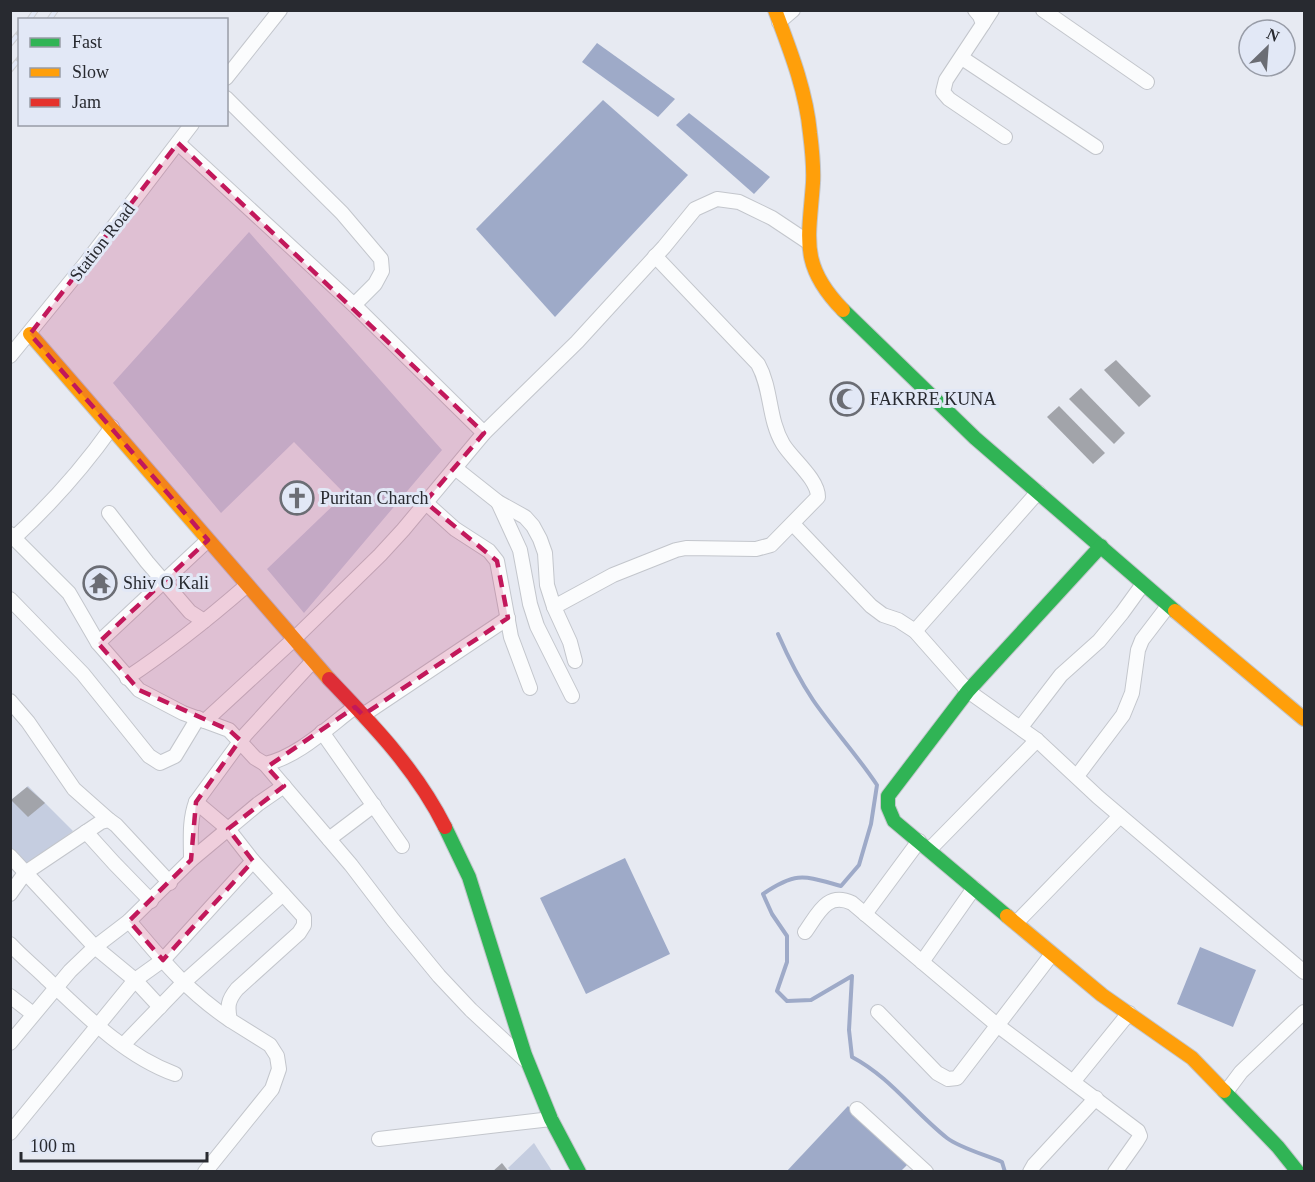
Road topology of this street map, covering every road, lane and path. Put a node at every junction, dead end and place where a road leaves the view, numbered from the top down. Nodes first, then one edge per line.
1 (280, 10) edge
2 (793, 10) edge
3 (975, 10) edge
4 (992, 10) edge
5 (1043, 10) edge
6 (777, 16) edge
7 (983, 24) junction
8 (962, 58) junction
9 (228, 75) edge
10 (1146, 82) dead end
11 (228, 100) edge
12 (191, 126) edge
13 (1005, 137) dead end
14 (178, 143) junction
15 (1096, 147) dead end
16 (808, 243) junction
17 (656, 256) junction
18 (354, 305) junction
19 (30, 334) junction
20 (10, 356) edge
21 (112, 427) junction
22 (484, 433) junction
23 (455, 468) junction
24 (1038, 492) junction
25 (425, 502) junction
26 (498, 502) junction
27 (109, 513) dead end
28 (793, 524) junction
29 (12, 536) edge
30 (208, 540) junction
31 (1101, 546) junction
32 (164, 582) junction
33 (1143, 584) junction
34 (246, 586) junction
35 (10, 599) edge
36 (1168, 606) junction
37 (554, 607) junction
38 (507, 618) junction
39 (204, 621) junction
40 (915, 631) junction
41 (293, 640) junction
42 (98, 643) junction
43 (575, 661) dead end
44 (312, 662) junction
45 (127, 678) junction
46 (530, 688) dead end
47 (968, 691) junction
48 (572, 696) dead end
49 (10, 701) edge
50 (359, 711) junction
51 (202, 719) junction
52 (1305, 719) edge
53 (1021, 727) junction
54 (322, 732) junction
55 (1036, 740) junction
56 (240, 741) junction
57 (265, 764) junction
58 (1077, 776) junction
59 (284, 786) junction
60 (196, 802) junction
61 (374, 805) junction
62 (1120, 816) junction
63 (109, 820) junction
64 (228, 829) junction
65 (86, 832) junction
66 (329, 839) junction
67 (924, 845) junction
68 (402, 846) dead end
69 (10, 856) edge
70 (191, 860) junction
71 (253, 861) junction
72 (25, 873) junction
73 (170, 883) junction
74 (974, 888) junction
75 (10, 894) edge
76 (283, 894) junction
77 (151, 901) junction
78 (865, 914) junction
79 (129, 921) junction
80 (1016, 923) junction
81 (805, 932) dead end
82 (95, 947) junction
83 (13, 952) edge
84 (1052, 954) junction
85 (163, 960) junction
86 (922, 962) junction
87 (1305, 972) edge
88 (135, 980) junction
89 (183, 983) junction
90 (56, 987) junction
91 (10, 996) edge
92 (160, 1007) junction
93 (878, 1012) dead end
94 (1305, 1012) edge
95 (33, 1014) junction
96 (1129, 1014) junction
97 (230, 1020) junction
98 (99, 1025) junction
99 (997, 1025) junction
100 (10, 1043) edge
101 (123, 1045) junction
102 (529, 1064) junction
103 (175, 1074) dead end
104 (1074, 1082) junction
105 (1226, 1092) junction
106 (1096, 1098) junction
107 (858, 1108) dead end
108 (551, 1119) junction
109 (10, 1133) edge
110 (379, 1139) dead end
111 (205, 1172) edge
112 (579, 1172) edge
113 (926, 1172) edge
114 (1030, 1172) edge
115 (1115, 1172) edge
116 (1298, 1172) edge

1 - 9 street
2 - 6 street
3 - 7 street
4 - 7 street
5 - 10 street
6 - 16 street
7 - 8 street
8 - 13 street
8 - 15 street
11 - 18 street
12 - 14 street, Station Road
14 - 18 street
14 - 19 street, Station Road
16 - 17 street
16 - 24 street
17 - 22 street
17 - 28 street
18 - 22 street
19 - 20 street, Station Road
19 - 21 street
21 - 29 street
21 - 30 street
22 - 23 street
23 - 25 street
23 - 26 street
24 - 31 street
24 - 40 street
25 - 38 street
25 - 41 street
26 - 37 street
26 - 48 street
27 - 32 street
28 - 37 street
28 - 40 street
29 - 42 street
30 - 32 street
30 - 34 street
31 - 33 street
31 - 47 street
32 - 39 street
32 - 42 street
33 - 36 street
33 - 53 street
34 - 39 street
34 - 41 street
35 - 51 street
36 - 52 street
36 - 58 street
37 - 43 street
38 - 46 street
38 - 50 street
39 - 45 street
40 - 47 street
41 - 44 street
41 - 51 street
42 - 45 street
44 - 50 street
44 - 56 street
45 - 51 street
47 - 53 street
47 - 67 street
49 - 63 street
50 - 54 street
50 - 102 street
51 - 56 street
53 - 55 street
54 - 57 street
54 - 61 street
55 - 58 street
55 - 67 street
56 - 57 street
56 - 60 street
57 - 59 street
58 - 62 street
59 - 64 street
59 - 66 street
60 - 64 street
60 - 70 street
61 - 66 street
61 - 68 street
62 - 80 street
62 - 87 street
63 - 65 street
63 - 73 street
64 - 70 street
64 - 71 street
65 - 72 street
65 - 77 street
66 - 102 street
67 - 74 street
67 - 78 street
69 - 72 street
70 - 73 street
71 - 76 street
71 - 85 street
72 - 75 street
72 - 82 street
73 - 77 street
74 - 80 street
74 - 86 street
76 - 89 street
76 - 97 street
77 - 79 street
78 - 81 street
78 - 86 street
79 - 82 street
79 - 85 street
80 - 84 street
82 - 88 street
82 - 90 street
83 - 90 street
84 - 96 street
84 - 99 street
85 - 88 street
85 - 89 street
86 - 99 street
88 - 92 street
88 - 98 street
89 - 92 street
89 - 97 street
90 - 95 street
90 - 98 street
91 - 95 street
92 - 101 street
93 - 99 street
94 - 105 street
95 - 100 street
96 - 104 street
96 - 105 street
97 - 111 street
98 - 101 street
98 - 109 street
99 - 104 street
101 - 103 street
102 - 108 street
104 - 106 street
105 - 116 street
106 - 114 street
106 - 115 street
107 - 113 street
108 - 110 street
108 - 112 street

